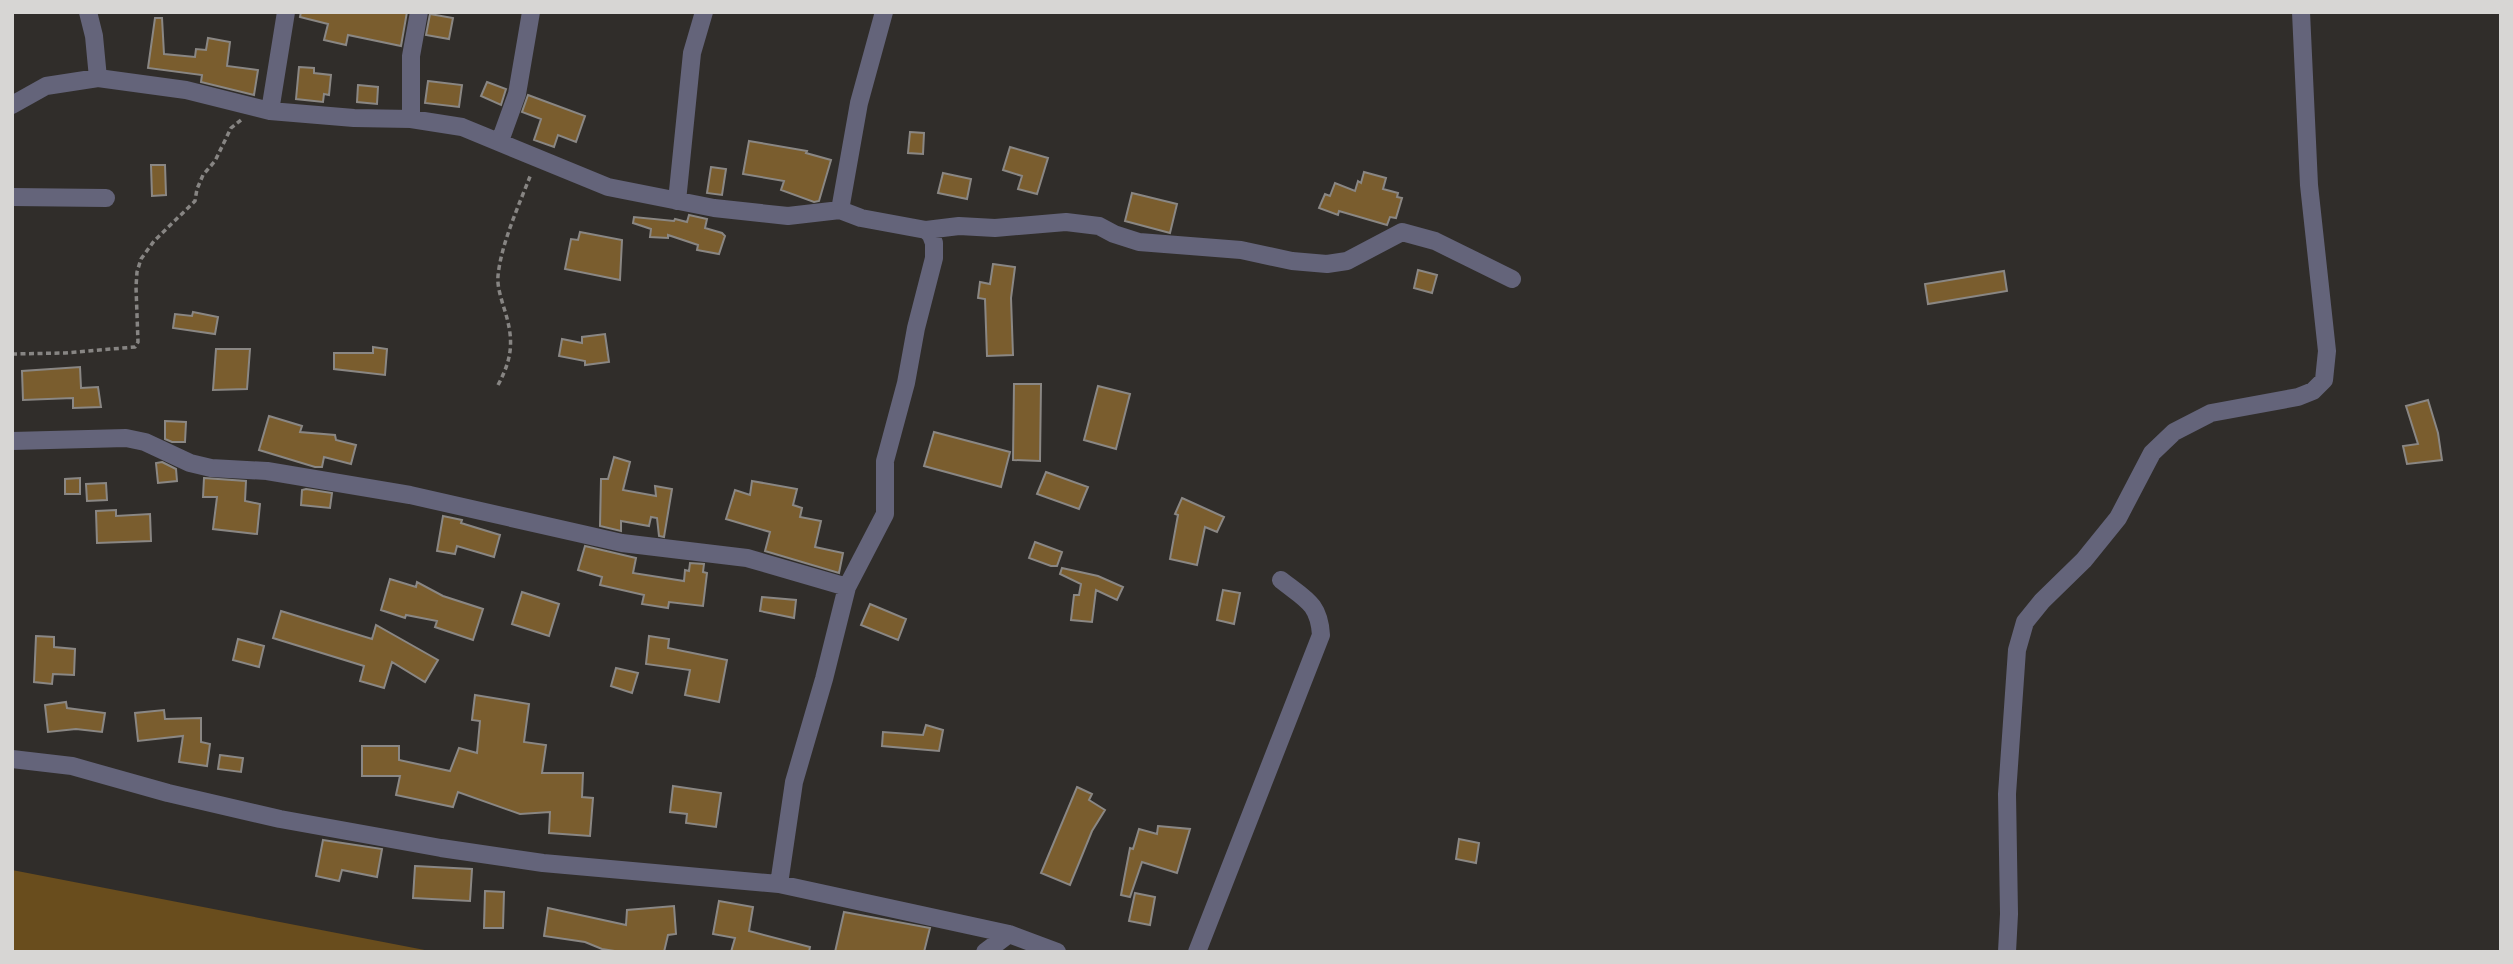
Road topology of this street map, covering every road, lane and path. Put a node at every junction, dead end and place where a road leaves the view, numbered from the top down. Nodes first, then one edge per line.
1 (88, 12) edge
2 (286, 12) edge
3 (419, 12) edge
4 (531, 12) edge
5 (704, 12) edge
6 (884, 12) edge
7 (2301, 12) edge
8 (98, 78) junction
9 (12, 105) edge
10 (263, 109) junction
11 (411, 119) junction
12 (500, 141) junction
13 (537, 159) junction
14 (12, 197) edge
15 (106, 198) dead end
16 (677, 201) junction
17 (841, 210) junction
18 (926, 230) junction
19 (1511, 279) dead end
20 (12, 354) edge
21 (498, 385) dead end
22 (12, 441) edge
23 (1281, 580) dead end
24 (847, 587) junction
25 (12, 759) edge
26 (779, 884) junction
27 (1009, 934) junction
28 (985, 952) edge
29 (1057, 952) edge
30 (1197, 952) edge
31 (2007, 952) edge

1 - 8 street
2 - 10 street
3 - 11 street
4 - 12 street
5 - 16 street
6 - 17 street
7 - 31 street
8 - 9 street
8 - 10 street
10 - 11 street
10 - 20 path
11 - 12 street
12 - 13 street
13 - 16 street
13 - 21 path
14 - 15 street
16 - 17 street
17 - 18 street
18 - 19 street
18 - 24 street
22 - 24 street
23 - 30 street
24 - 26 street
25 - 26 street
26 - 27 street
27 - 28 street
27 - 29 street

